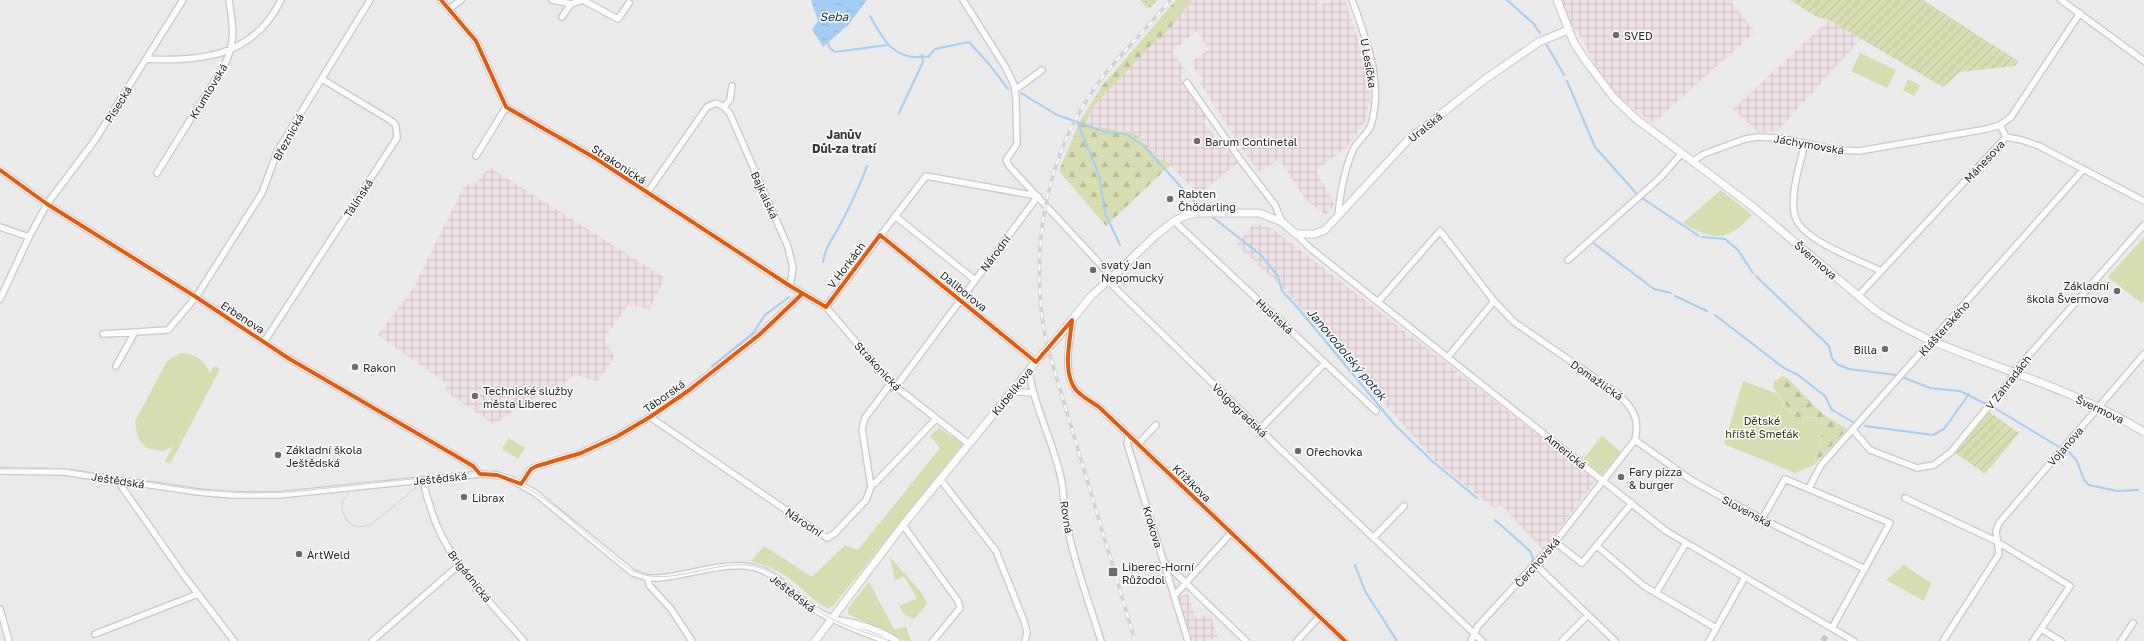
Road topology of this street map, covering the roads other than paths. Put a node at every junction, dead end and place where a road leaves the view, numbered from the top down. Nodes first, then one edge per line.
1 (183, 0) edge
2 (229, 0) edge
3 (280, 0) edge
4 (370, 0) edge
5 (441, 0) edge
6 (460, 0) edge
7 (552, 0) edge
8 (964, 0) edge
9 (1352, 0) edge
10 (1557, 0) edge
11 (2061, 0) edge
12 (628, 3) dead end
13 (571, 4) junction
14 (449, 9) junction
15 (2080, 13) junction
16 (562, 17) dead end
17 (1568, 30) junction
18 (232, 49) junction
19 (146, 59) junction
20 (2144, 61) edge
21 (1042, 70) dead end
22 (322, 79) junction
23 (1187, 83) dead end
24 (732, 86) dead end
25 (1015, 90) junction
26 (506, 107) junction
27 (724, 107) junction
28 (2000, 125) junction
29 (2006, 138) junction
30 (1805, 144) junction
31 (1682, 153) junction
32 (476, 156) dead end
33 (1693, 161) junction
34 (0, 170) edge
35 (2083, 170) junction
36 (157, 173) dead end
37 (647, 193) junction
38 (1038, 196) junction
39 (2144, 200) edge
40 (47, 204) junction
41 (895, 216) junction
42 (1338, 216) junction
43 (1174, 221) junction
44 (1282, 222) junction
45 (2144, 225) edge
46 (0, 227) edge
47 (1296, 234) junction
48 (880, 235) junction
49 (29, 238) junction
50 (1568, 260) dead end
51 (1881, 271) junction
52 (1110, 279) junction
53 (975, 280) junction
54 (790, 286) junction
55 (802, 294) junction
56 (1858, 296) junction
57 (196, 297) junction
58 (0, 299) edge
59 (961, 299) junction
60 (1494, 301) junction
61 (1378, 302) junction
62 (826, 307) junction
63 (1072, 320) junction
64 (135, 332) junction
65 (103, 334) dead end
66 (1931, 341) junction
67 (264, 342) junction
68 (2144, 356) edge
69 (1448, 357) junction
70 (1037, 360) junction
71 (1325, 363) junction
72 (116, 366) dead end
73 (1028, 370) junction
74 (2013, 373) junction
75 (893, 386) junction
76 (1012, 390) junction
77 (1032, 393) junction
78 (2099, 407) junction
79 (1376, 411) dead end
80 (650, 417) junction
81 (936, 419) junction
82 (1156, 425) dead end
83 (1260, 429) junction
84 (1853, 430) junction
85 (2144, 432) edge
86 (1129, 436) junction
87 (1635, 440) junction
88 (969, 444) junction
89 (1138, 444) junction
90 (0, 471) edge
91 (480, 474) junction
92 (426, 479) junction
93 (940, 479) junction
94 (117, 480) junction
95 (1602, 480) junction
96 (875, 483) dead end
97 (521, 484) junction
98 (1809, 488) junction
99 (1905, 498) dead end
100 (1632, 503) junction
101 (1404, 506) dead end
102 (1762, 519) junction
103 (903, 525) junction
104 (1232, 533) junction
105 (1373, 538) junction
106 (1996, 541) junction
107 (1555, 542) junction
108 (1686, 543) junction
109 (1597, 546) junction
110 (1164, 562) junction
111 (459, 565) junction
112 (1536, 565) junction
113 (1865, 569) junction
114 (1745, 577) junction
115 (648, 578) junction
116 (1186, 582) junction
117 (1656, 593) junction
118 (198, 594) junction
119 (1174, 596) junction
120 (0, 609) edge
121 (1588, 615) junction
122 (1319, 617) junction
123 (831, 619) junction
124 (2133, 623) dead end
125 (1716, 628) junction
126 (1832, 628) junction
127 (2041, 629) junction
128 (95, 634) dead end
129 (1475, 634) junction
130 (690, 640) edge
131 (1711, 640) edge
132 (9, 641) edge
133 (234, 641) edge
134 (372, 641) edge
135 (524, 641) edge
136 (816, 641) edge
137 (886, 641) edge
138 (897, 641) edge
139 (933, 641) edge
140 (1025, 641) edge
141 (1101, 641) edge
142 (1188, 641) edge
143 (1246, 641) edge
144 (1297, 641) edge
145 (1345, 641) edge
146 (1471, 641) edge
147 (1482, 641) edge
148 (1562, 641) edge
149 (1615, 641) edge
150 (1854, 641) edge
151 (1943, 641) edge
152 (2033, 641) edge
153 (2061, 641) edge
154 (2121, 641) edge

1 - 19 street, Písecká
2 - 18 street, Krumlovská
3 - 18 street
4 - 22 street, Březnická
5 - 14 street
6 - 14 street
7 - 13 street
8 - 25 street, Volgogradská
9 - 42 street, U Lesíčka
10 - 17 street, Švermova
11 - 15 street
12 - 13 street
13 - 16 street
14 - 26 street
15 - 20 street
15 - 28 street, Mánesova
17 - 31 street, Švermova
17 - 42 street, Uralská
18 - 19 street
18 - 36 street, Krumlovská
19 - 40 street, Písecká
21 - 25 street
22 - 57 street, Březnická
22 - 67 street, Tálínská
23 - 44 street
24 - 27 street
25 - 38 street, Volgogradská
26 - 32 street
26 - 37 street, Strakonická
27 - 37 street
27 - 54 street, Bajkalská
28 - 29 street, Mánesova
28 - 30 street, Jáchymovská
29 - 35 street
29 - 51 street, Mánesova
30 - 33 street, Jáchymovská
30 - 51 street
31 - 33 street, Švermova
31 - 50 street
33 - 56 street, Švermova
34 - 40 street, Erbenova
35 - 39 street
35 - 66 street, Klášterského
37 - 54 street, Strakonická
38 - 41 street, V Horkách
38 - 52 street, Volgogradská
38 - 53 street, Národní
40 - 49 street, Písecká
40 - 57 street, Erbenova
41 - 48 street, V Horkách
41 - 53 street
42 - 47 street, Uralská
43 - 44 street, Kubelíkova
43 - 52 street, Kubelíkova
43 - 71 street, Husitská
44 - 47 street, Kubelíkova
45 - 74 street, V Zahradách
46 - 49 street
47 - 61 street, Americká
48 - 59 street, Daliborova
48 - 62 street, V Horkách
49 - 58 street, Písecká
51 - 56 street, Mánesova
52 - 63 street, Kubelíkova
52 - 83 street, Volgogradská
53 - 59 street, Národní
54 - 55 street, Strakonická
55 - 62 street, Strakonická
55 - 80 street, Táborská
56 - 66 street, Švermova
57 - 64 street, Březnická
57 - 67 street, Erbenova
59 - 70 street, Daliborova
59 - 75 street, Národní
60 - 61 street, Domažlická
60 - 69 street
60 - 87 street, Domažlická
61 - 69 street, Americká
62 - 75 street, Strakonická
63 - 70 street, Kubelíkova, bridge
63 - 86 street, Křižíkova
64 - 65 street, Březnická
64 - 72 street
66 - 74 street, Švermova
66 - 84 street, Klášterského
67 - 91 street, Erbenova
68 - 78 street, Vojanova
69 - 95 street, Americká
70 - 73 street, Kubelíkova
71 - 79 street, Husitská
71 - 83 street
73 - 76 street, Kubelíkova
73 - 77 street, Rovná
74 - 78 street, Švermova
74 - 84 street, V Zahradách
75 - 80 street, Národní
75 - 81 street, Strakonická
76 - 77 street
76 - 88 street, Kubelíkova
77 - 141 street, Rovná
78 - 85 street, Švermova
78 - 106 street, Vojanova
80 - 97 street, Táborská
81 - 88 street, Strakonická
81 - 96 street
82 - 89 street
83 - 105 street, Volgogradská
84 - 98 street, Klášterského
86 - 89 street, Křižíkova
86 - 110 street, Krokova
87 - 95 street
87 - 102 street, Slovenská
88 - 93 street, Kubelíkova
89 - 104 street, Křižíkova
90 - 94 street, Ještědská
91 - 92 street, Ještědská
91 - 97 street, Ještědská
92 - 94 street, Ještědská
92 - 111 street, Brigádnická
93 - 103 street, Kubelíkova
93 - 140 street
94 - 118 street
95 - 100 street, Americká
95 - 107 street, Čerchovská
97 - 115 street, Ještědská
98 - 102 street
98 - 113 street
99 - 106 street
100 - 108 street, Americká
100 - 109 street
101 - 105 street
102 - 113 street, Slovenská
103 - 123 street, Kubelíkova
103 - 139 street
104 - 116 street
104 - 122 street, Křižíkova
105 - 129 street, Volgogradská
106 - 127 street
106 - 151 street, Vojanova
107 - 109 street
107 - 112 street, Čerchovská
108 - 114 street, Americká
108 - 117 street
109 - 117 street
110 - 116 street
110 - 119 street, Krokova
111 - 134 street
111 - 135 street, Brigádnická
112 - 121 street
112 - 129 street, Čerchovská
113 - 126 street
114 - 125 street
114 - 126 street, Americká
115 - 123 street, Ještědská
115 - 130 street
116 - 119 street
116 - 143 street
117 - 125 street
118 - 128 street
118 - 133 street
119 - 142 street, Krokova
120 - 132 street
121 - 148 street
121 - 149 street
122 - 144 street
122 - 145 street, Křižíkova
123 - 136 street, Kubelíkova
123 - 137 street, Ještědská
123 - 138 street, Ještědská
124 - 154 street
125 - 131 street
126 - 150 street, Americká
127 - 152 street
127 - 153 street
129 - 146 street, Čerchovská
129 - 147 street, Volgogradská

